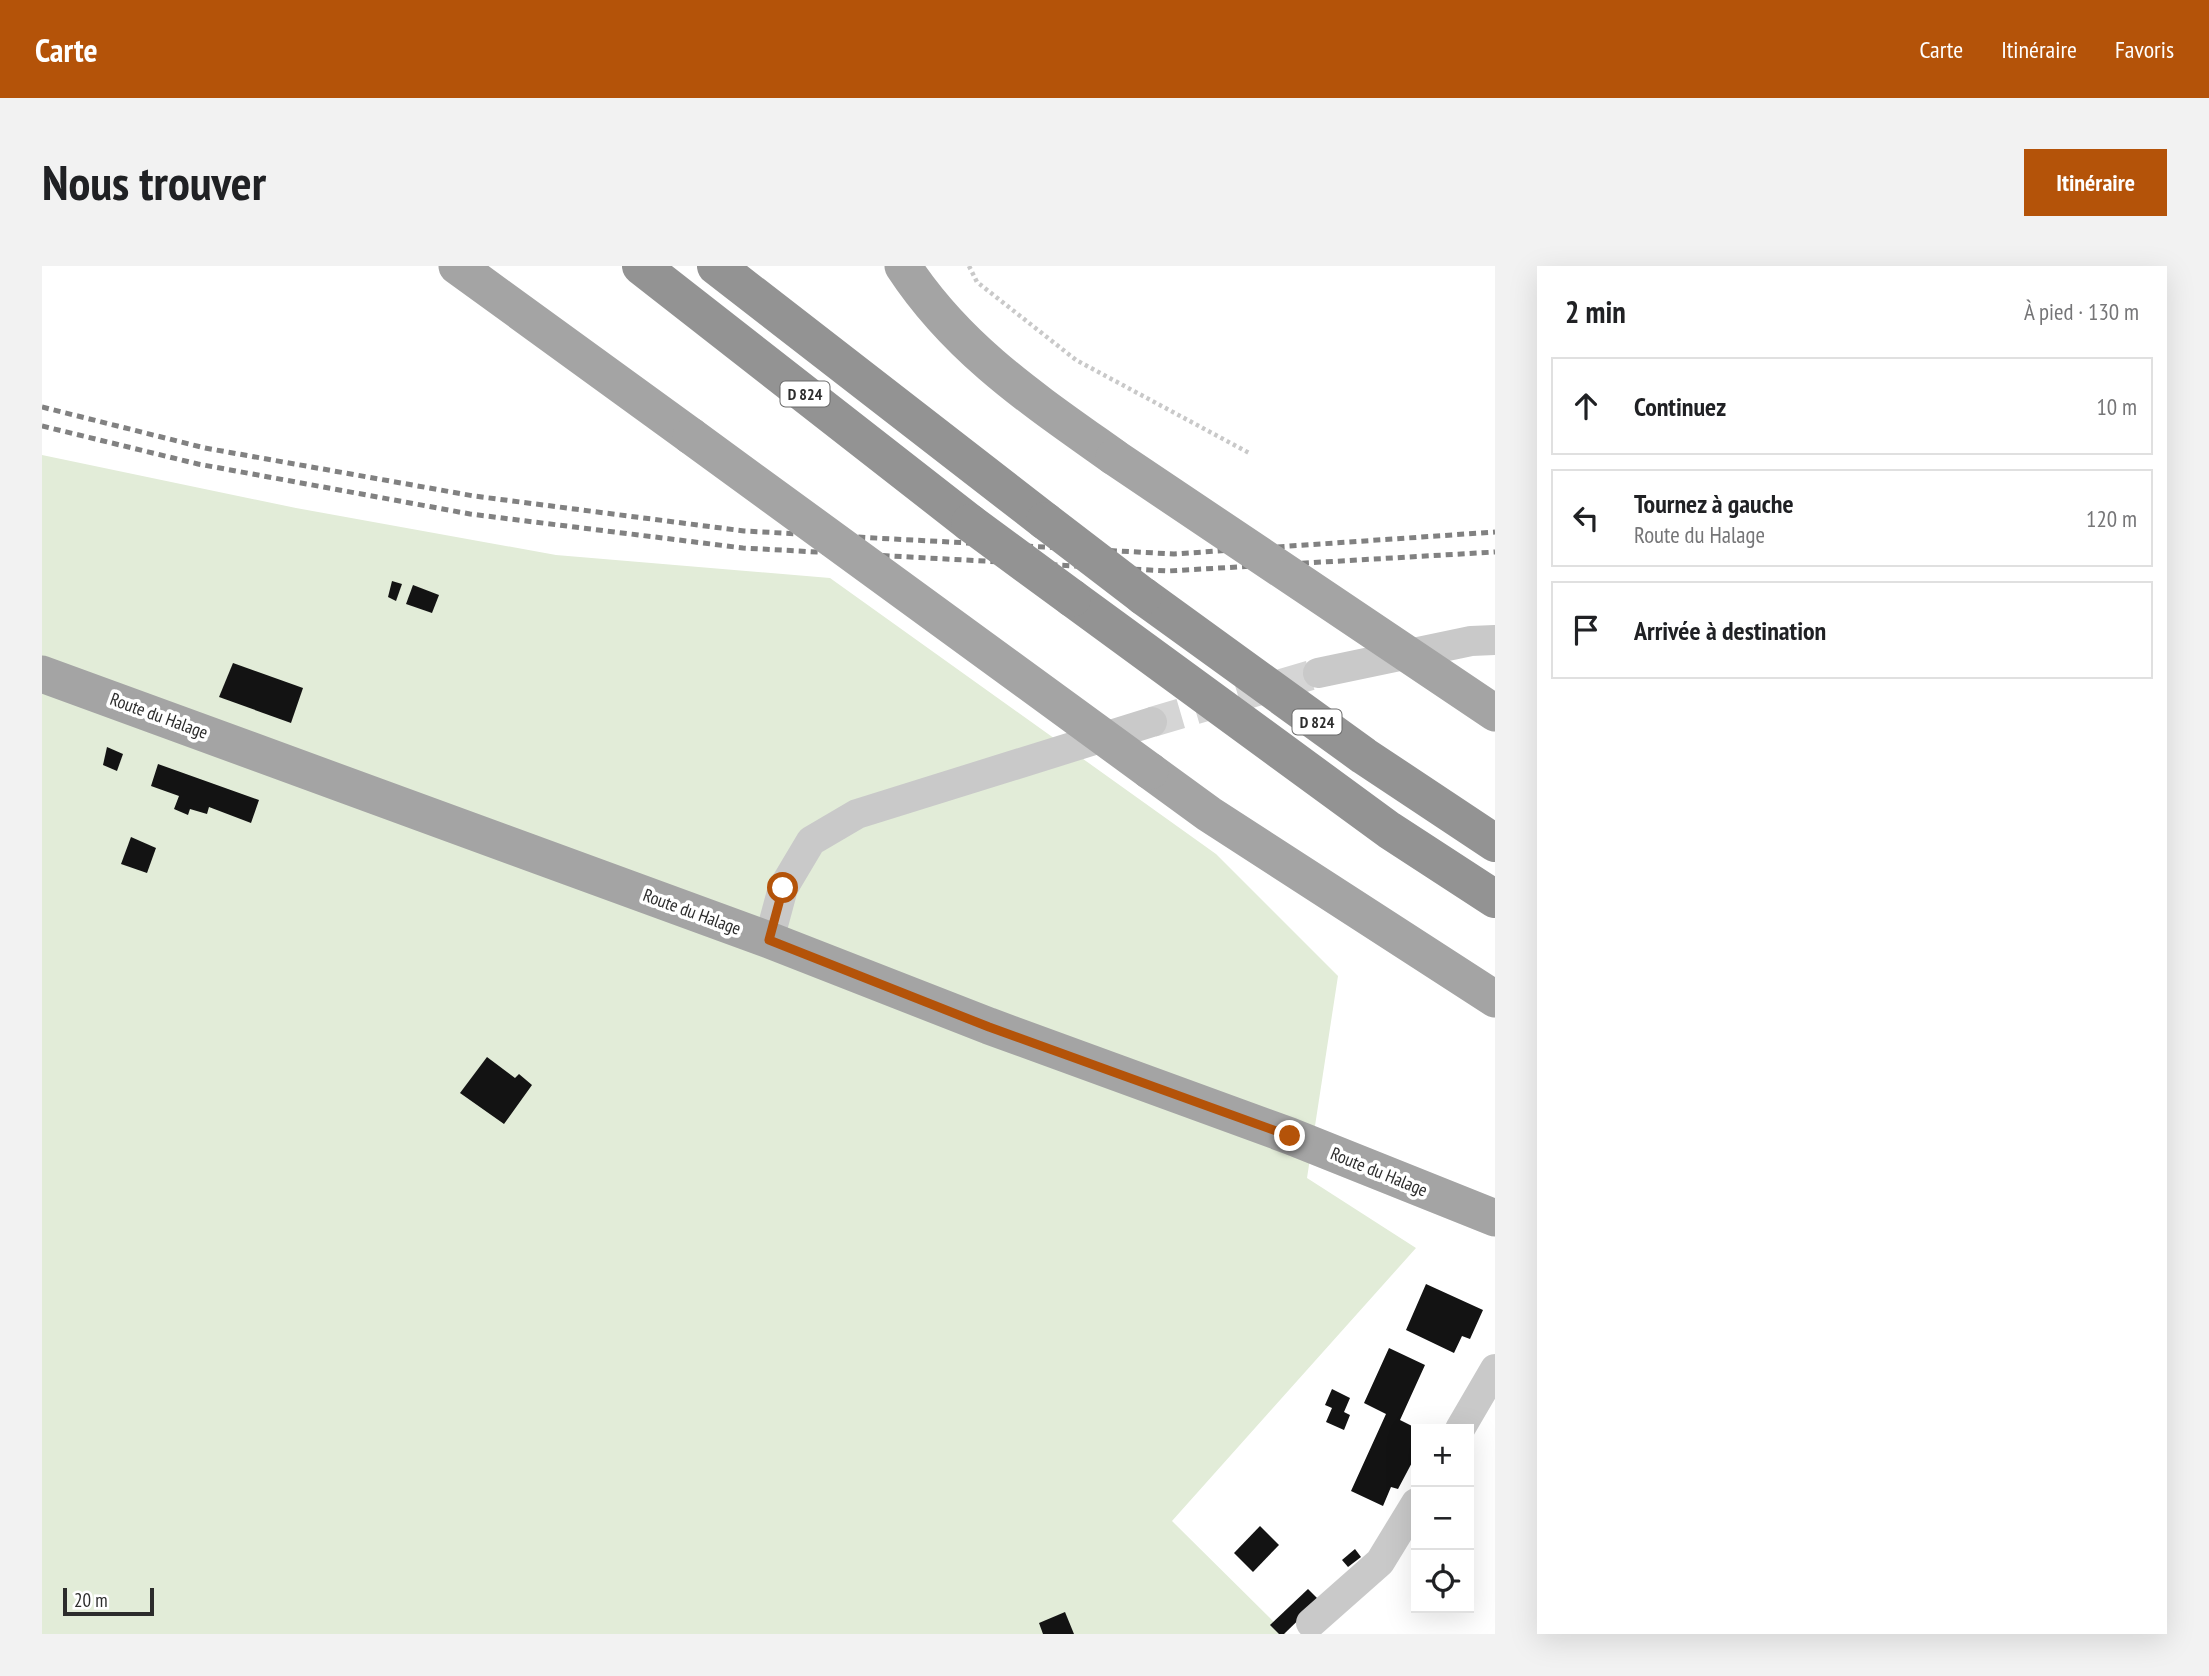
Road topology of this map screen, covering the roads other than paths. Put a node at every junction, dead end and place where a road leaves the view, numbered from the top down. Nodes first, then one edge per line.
1 (457, 266) edge
2 (641, 266) edge
3 (716, 266) edge
4 (903, 266) edge
5 (1495, 640) edge
6 (1160, 664) junction
7 (1318, 673) tunnel mouth
8 (42, 674) edge
9 (1495, 713) edge
10 (1152, 722) tunnel mouth
11 (1440, 806) junction
12 (1495, 835) edge
13 (1495, 843) edge
14 (1495, 899) edge
15 (1495, 924) edge
16 (769, 940) junction
17 (1495, 999) edge
18 (1495, 1219) edge
19 (1495, 1369) edge
20 (1463, 1424) edge
21 (1411, 1511) edge
22 (1311, 1623) dead end

1 - 17 main road, bridge
2 - 6 highway, D 824, bridge
3 - 11 highway, D 824, bridge
4 - 9 main road, bridge
5 - 7 street
6 - 14 highway, D 824
6 - 15 highway
8 - 16 main road, Route du Halage
10 - 16 street
11 - 12 highway
11 - 13 highway, D 824
16 - 18 main road, Route du Halage
19 - 20 street
21 - 22 street

